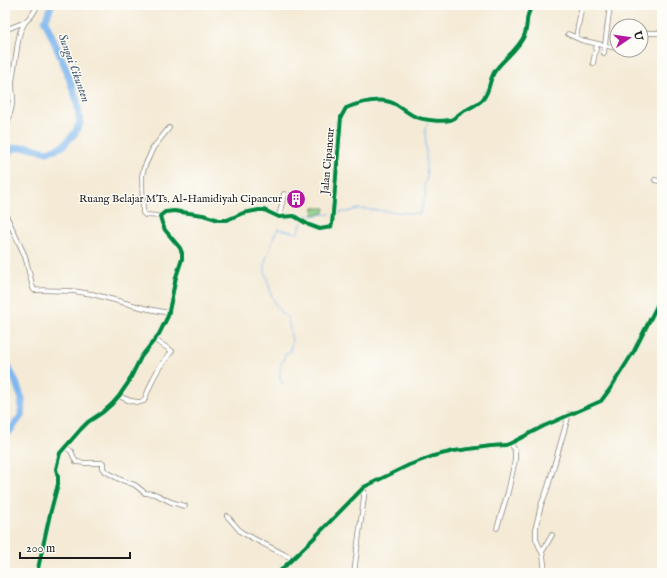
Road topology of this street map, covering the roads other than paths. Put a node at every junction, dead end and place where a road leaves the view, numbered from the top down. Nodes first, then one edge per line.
1 (38, 5) edge
2 (533, 5) edge
3 (582, 5) edge
4 (610, 5) edge
5 (25, 22) junction
6 (5, 30) edge
7 (649, 33) edge
8 (662, 33) edge
9 (568, 34) dead end
10 (576, 37) junction
11 (597, 44) junction
12 (606, 46) junction
13 (609, 47) edge
14 (604, 53) dead end
15 (593, 63) dead end
16 (170, 128) dead end
17 (5, 131) edge
18 (655, 180) dead end
19 (662, 182) edge
20 (284, 194) dead end
21 (5, 213) edge
22 (160, 216) junction
23 (280, 217) junction
24 (662, 296) edge
25 (169, 313) junction
26 (155, 340) junction
27 (120, 396) junction
28 (569, 414) junction
29 (511, 443) junction
30 (65, 447) junction
31 (364, 487) junction
32 (185, 506) dead end
33 (227, 516) dead end
34 (497, 528) dead end
35 (552, 535) dead end
36 (542, 552) junction
37 (293, 559) junction
38 (37, 573) edge
39 (278, 573) edge
40 (354, 573) edge
41 (545, 573) edge

1 - 5 street
2 - 23 street, Jalan Cipancur
3 - 10 street
4 - 12 street
5 - 6 street
5 - 17 street
7 - 8 street
9 - 10 street
10 - 11 street
11 - 12 street
11 - 15 street
12 - 13 street
12 - 14 street
16 - 22 street
18 - 19 street
20 - 23 street
21 - 25 street
22 - 23 street, Jalan Cipancur
22 - 25 street
24 - 28 street
25 - 26 street
26 - 27 street
26 - 27 street
27 - 30 street
28 - 29 street
28 - 36 street
29 - 31 street
29 - 34 street
30 - 32 street
30 - 38 street
31 - 37 street
31 - 40 street
33 - 37 street
35 - 36 street
36 - 41 street
37 - 39 street

